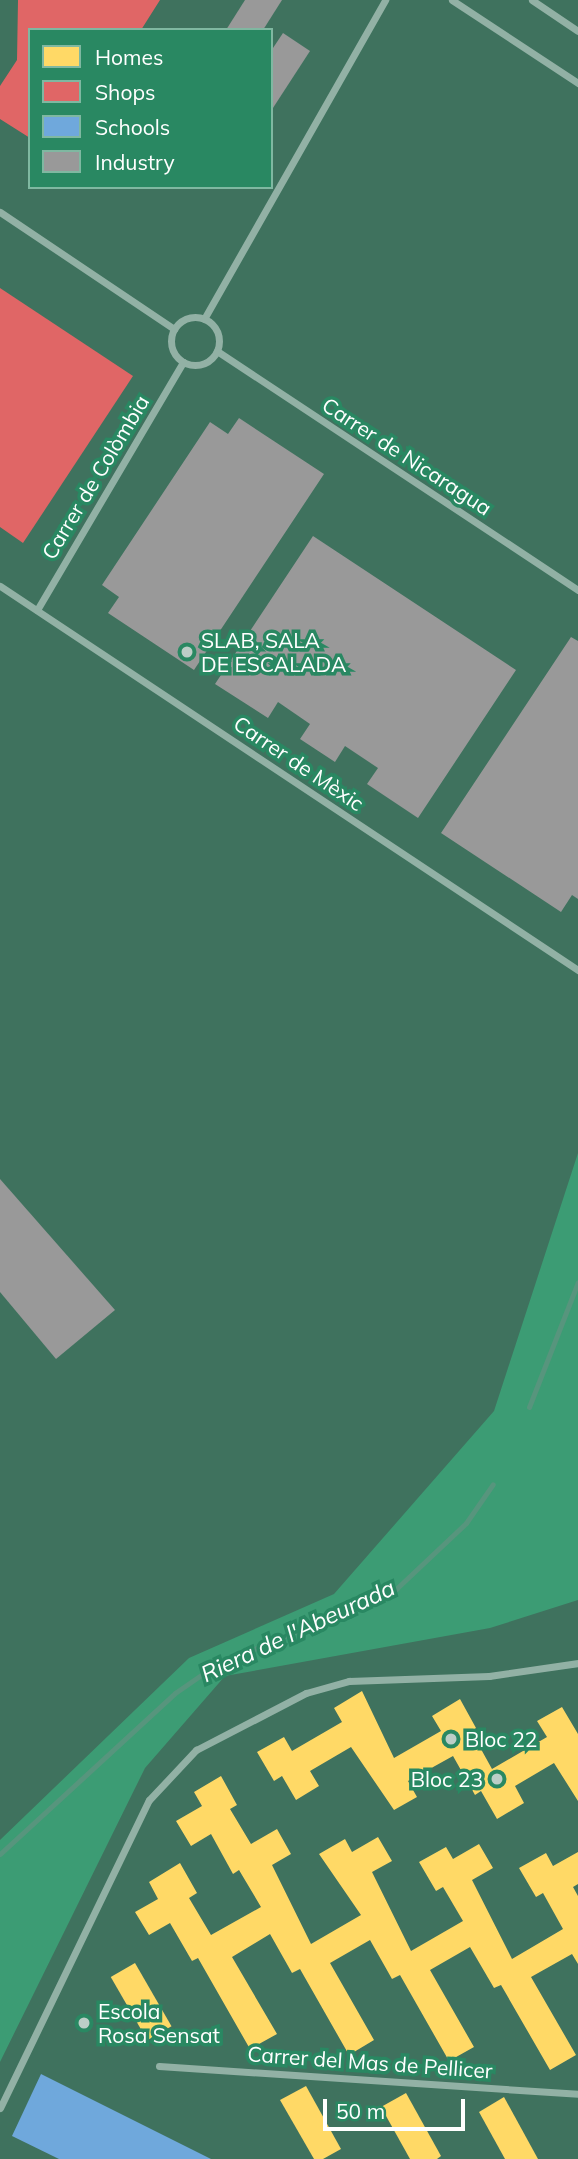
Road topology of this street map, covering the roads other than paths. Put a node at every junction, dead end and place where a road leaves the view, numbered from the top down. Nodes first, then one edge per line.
1 (385, 0) edge
2 (452, 0) edge
3 (532, 0) edge
4 (578, 30) edge
5 (578, 83) edge
6 (0, 212) edge
7 (204, 319) junction
8 (174, 329) junction
9 (217, 351) junction
10 (183, 362) junction
11 (0, 586) edge
12 (578, 590) edge
13 (37, 610) junction
14 (576, 966) edge
15 (578, 1663) edge
16 (159, 2066) dead end
17 (578, 2094) edge
18 (0, 2108) edge

1 - 7 street
2 - 5 street
3 - 4 street
6 - 8 street
7 - 8 street
7 - 9 street
8 - 10 street
9 - 10 street
9 - 12 street, Carrer de Nicaragua
10 - 13 street, Carrer de Colòmbia
11 - 13 street, Carrer de Mèxic
13 - 14 street, Carrer de Mèxic
15 - 18 street
16 - 17 street, Carrer del Mas de Pellicer

